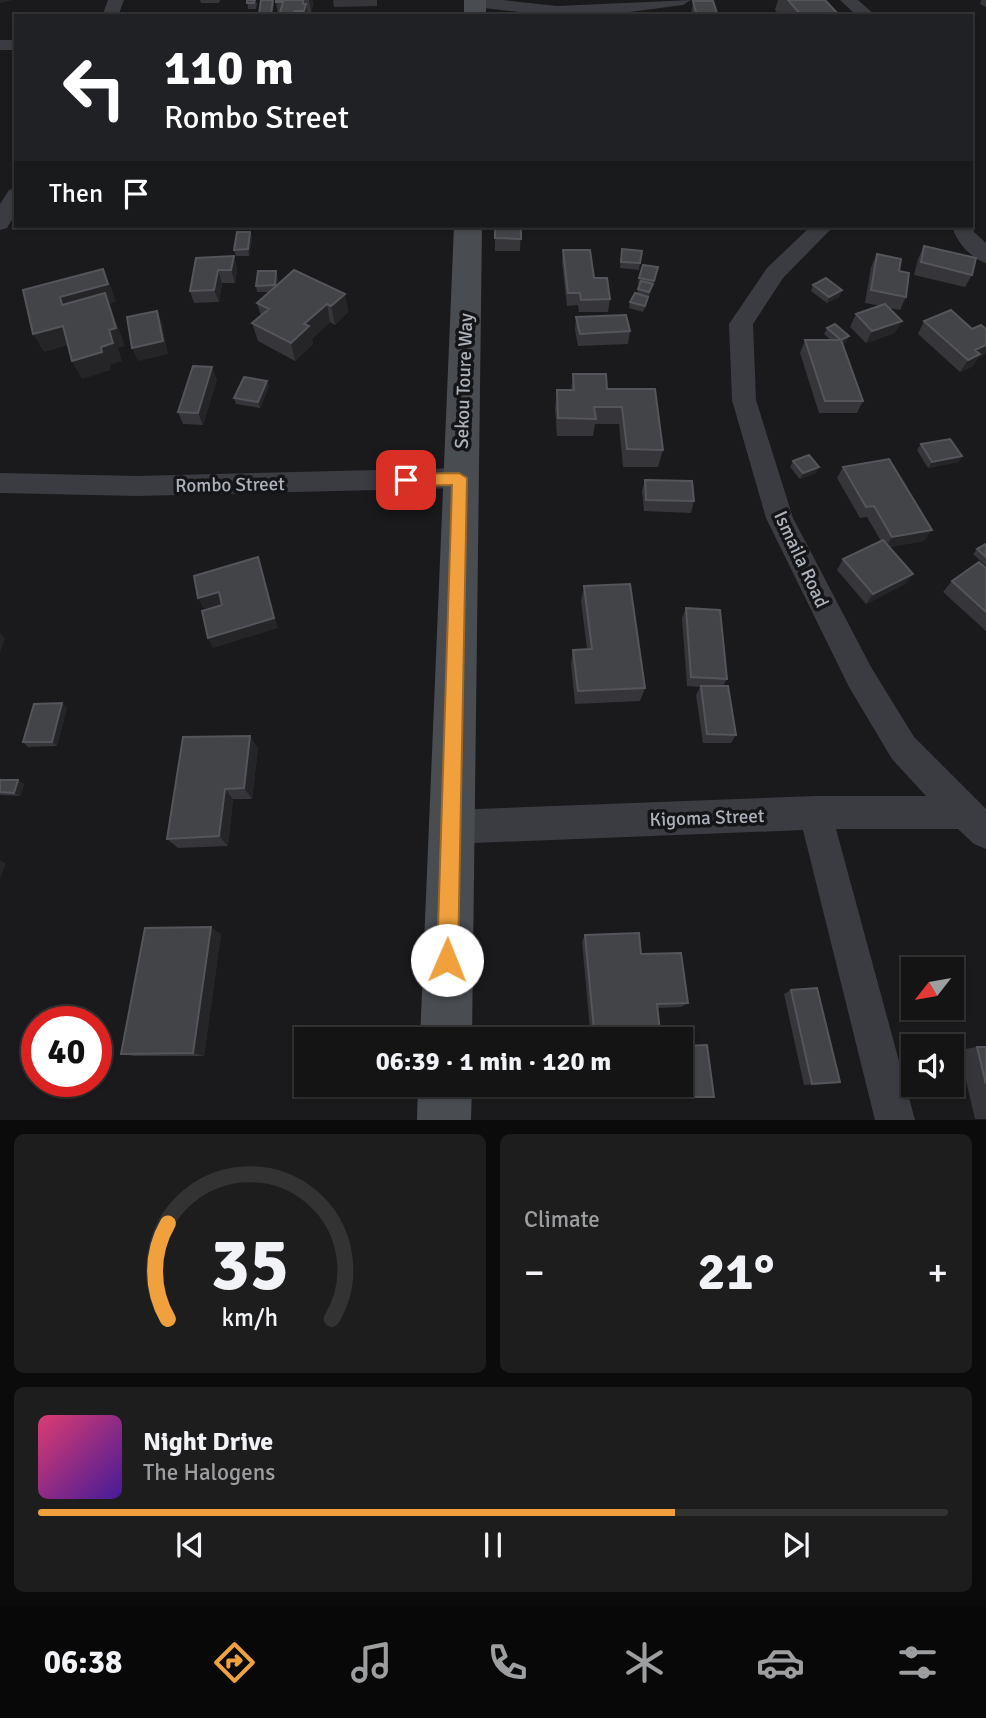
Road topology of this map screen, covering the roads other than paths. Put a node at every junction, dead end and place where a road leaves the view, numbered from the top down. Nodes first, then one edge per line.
1 (683, 0) edge
2 (848, 0) edge
3 (475, 6) edge
4 (866, 14) edge
5 (14, 198) edge
6 (0, 223) edge
7 (468, 228) edge
8 (821, 228) edge
9 (962, 228) edge
10 (986, 256) edge
11 (459, 478) junction
12 (0, 483) edge
13 (815, 813) junction
14 (975, 822) edge
15 (450, 827) junction
16 (446, 1027) edge
17 (445, 1097) edge
18 (444, 1119) edge
19 (895, 1119) edge

1 - 3 street
2 - 4 street
5 - 6 street
7 - 11 street, Sekou Toure Way
8 - 14 street, Ismaila Road
9 - 10 street
11 - 12 street, Rombo Street
11 - 15 street, Sekou Toure Way
13 - 14 street, Kigoma Street
13 - 15 street, Kigoma Street
13 - 19 street
15 - 16 street, Sekou Toure Way
17 - 18 street

